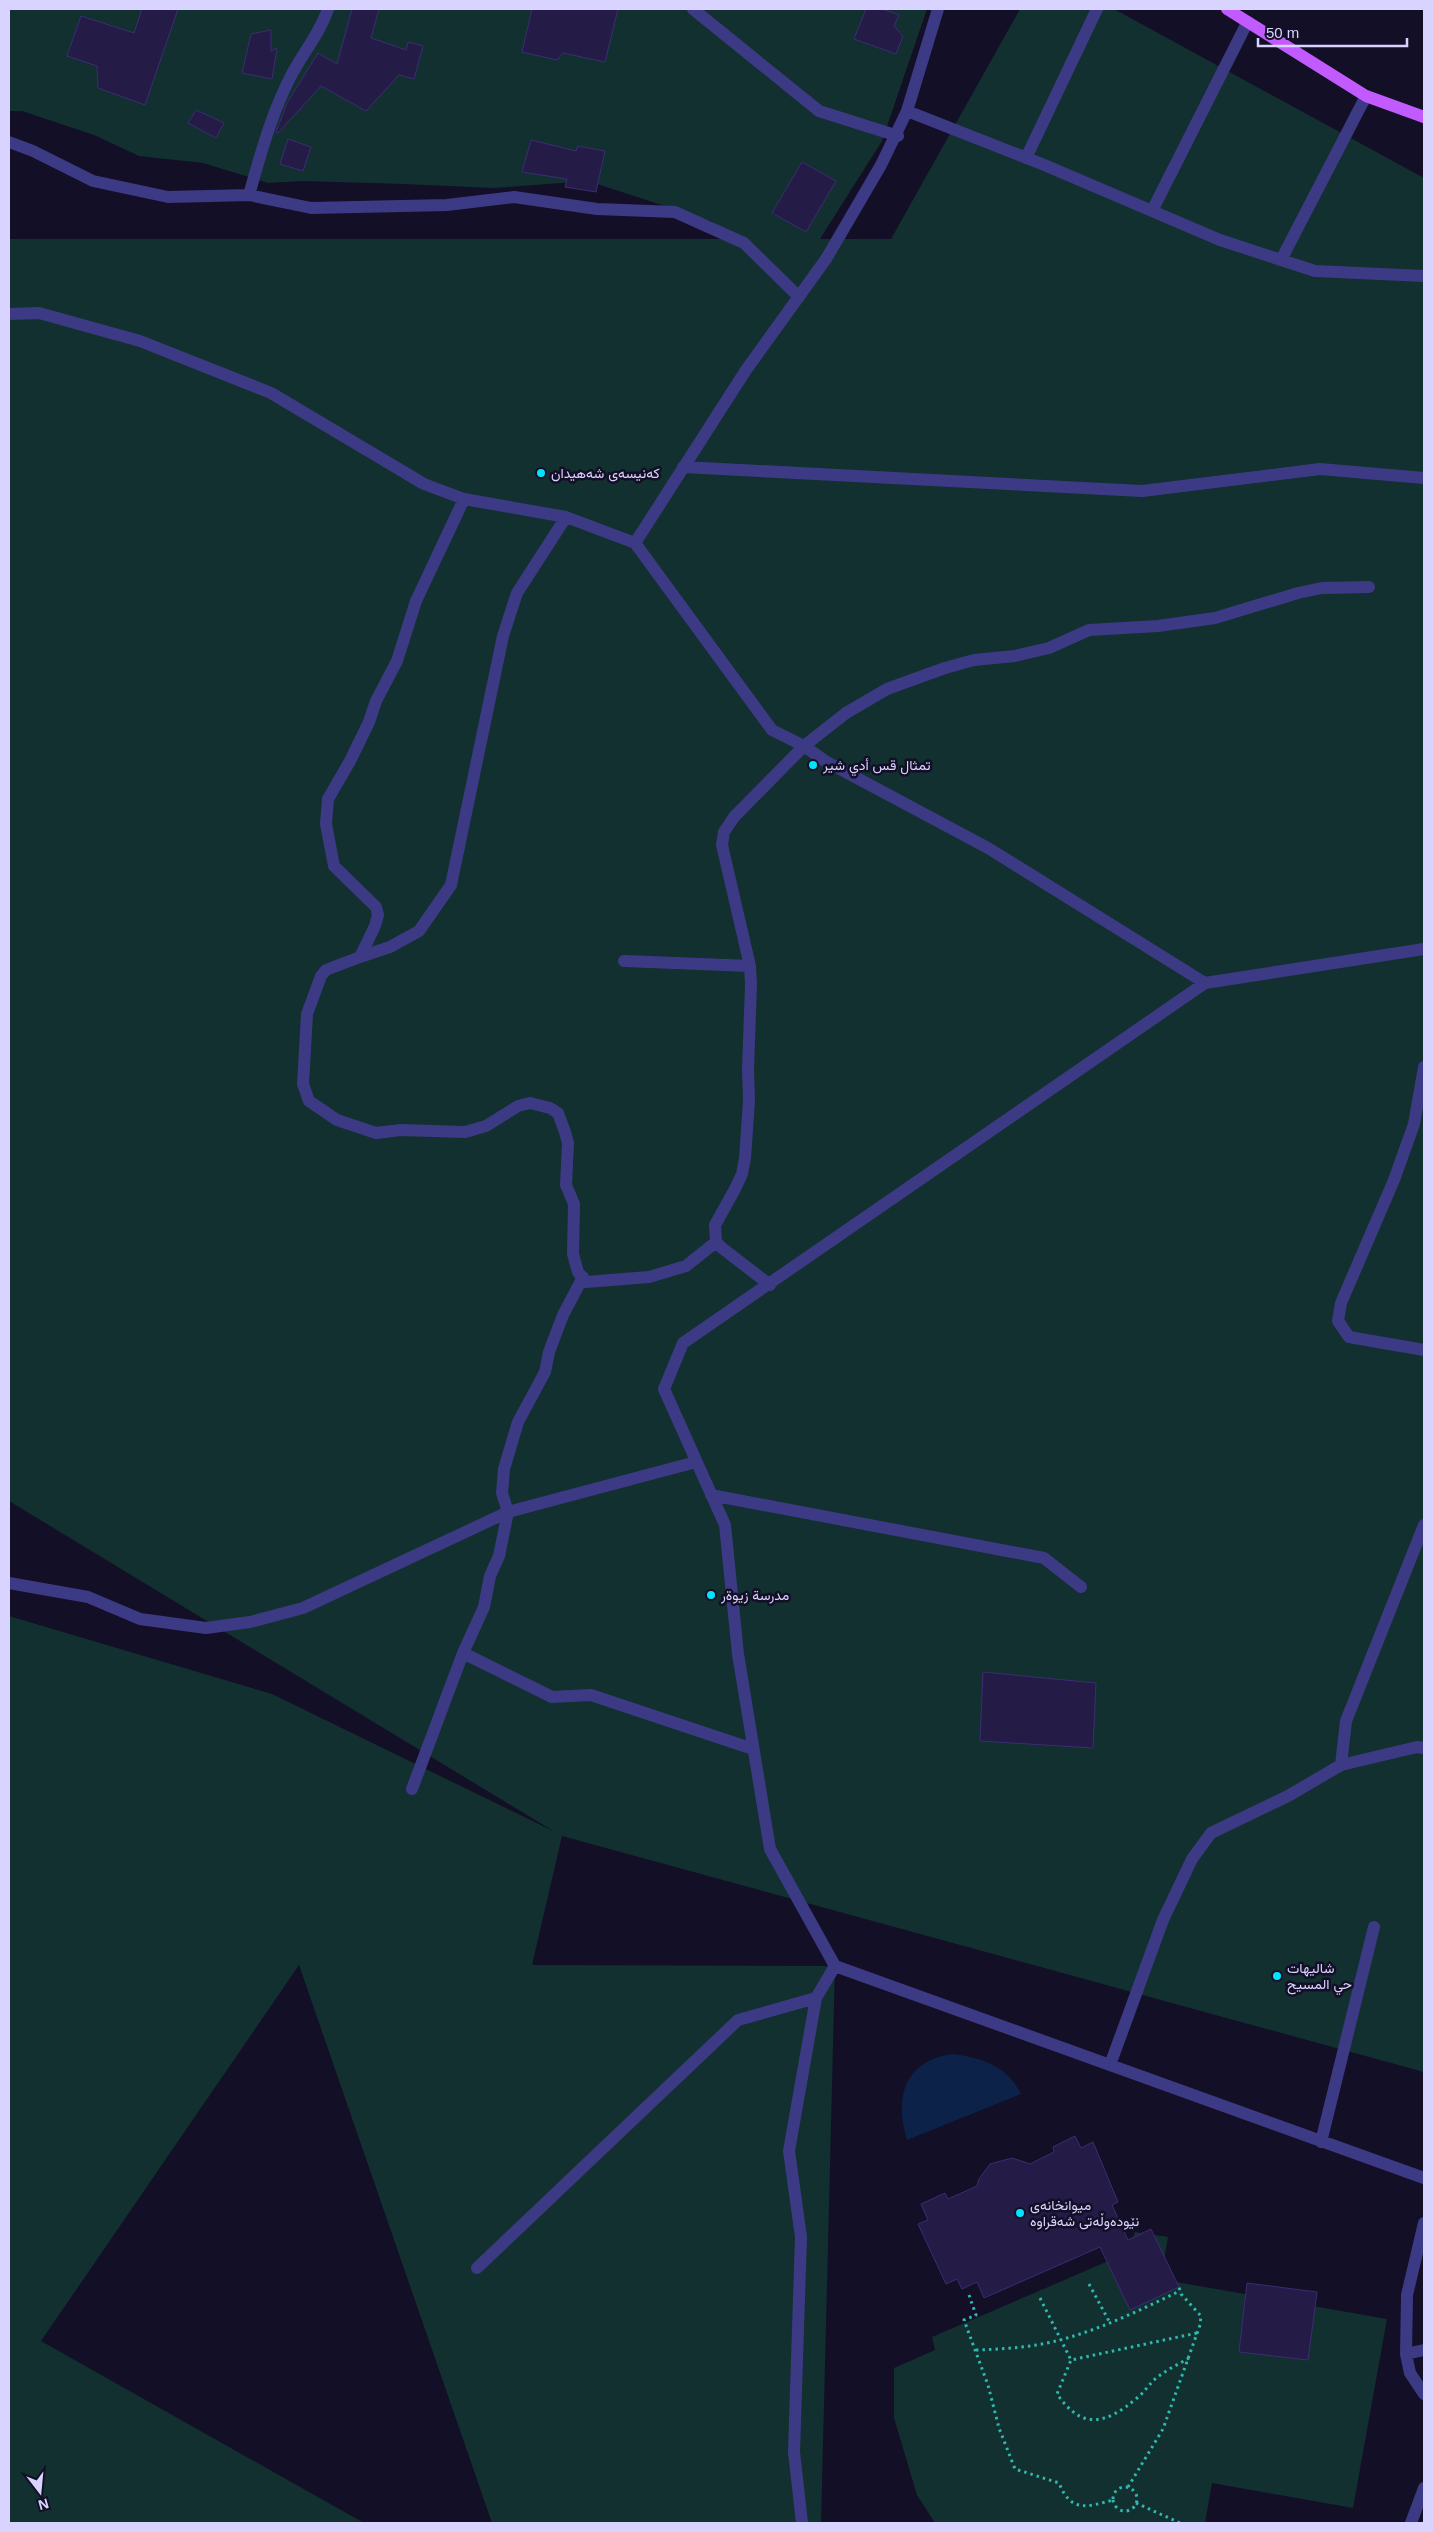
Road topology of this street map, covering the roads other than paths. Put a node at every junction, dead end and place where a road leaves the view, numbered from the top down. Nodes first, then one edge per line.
1 (328, 9) edge
2 (693, 9) edge
3 (938, 9) edge
4 (1097, 9) edge
5 (1227, 9) edge
6 (1247, 23) junction
7 (1366, 96) junction
8 (907, 112) junction
9 (1424, 117) edge
10 (898, 136) junction
11 (9, 142) edge
12 (1026, 158) junction
13 (249, 195) junction
14 (1152, 211) junction
15 (1281, 260) junction
16 (1424, 276) edge
17 (799, 297) junction
18 (9, 314) edge
19 (683, 467) junction
20 (1424, 478) edge
21 (464, 499) junction
22 (566, 517) junction
23 (635, 543) junction
24 (1369, 588) dead end
25 (804, 746) junction
26 (1424, 949) edge
27 (360, 957) junction
28 (624, 961) dead end
29 (750, 966) junction
30 (1205, 983) junction
31 (1424, 1067) edge
32 (716, 1242) junction
33 (583, 1277) junction
34 (770, 1285) junction
35 (1424, 1350) edge
36 (696, 1462) junction
37 (711, 1495) junction
38 (508, 1512) junction
39 (1424, 1525) edge
40 (9, 1583) edge
41 (1081, 1588) dead end
42 (463, 1654) junction
43 (753, 1748) junction
44 (1424, 1748) edge
45 (1341, 1765) junction
46 (412, 1788) dead end
47 (1374, 1927) dead end
48 (836, 1966) junction
49 (816, 1998) junction
50 (1110, 2064) junction
51 (1321, 2142) junction
52 (1424, 2178) edge
53 (1424, 2223) edge
54 (477, 2268) dead end
55 (1424, 2350) edge
56 (1406, 2354) junction
57 (1424, 2394) edge
58 (1424, 2488) edge
59 (802, 2523) edge
60 (1411, 2523) edge

1 - 13 street
2 - 10 street
3 - 8 street
4 - 12 street
5 - 6 main road
6 - 7 main road
6 - 14 street
7 - 9 main road
7 - 15 street
8 - 10 street
8 - 12 street
10 - 17 street
11 - 13 street
12 - 14 street
13 - 17 street
14 - 15 street
15 - 16 street
17 - 19 street
18 - 21 street
19 - 20 street
19 - 23 street
21 - 22 street
21 - 27 street
22 - 23 street
22 - 27 street
23 - 25 street
24 - 25 street
25 - 29 street
25 - 30 street
26 - 30 street
27 - 33 street
28 - 29 street
29 - 32 street
30 - 34 street
31 - 35 street
32 - 33 street
32 - 34 street
33 - 38 street
34 - 36 street
36 - 37 street
36 - 38 street
37 - 41 street
37 - 43 street
38 - 40 street
38 - 42 street
39 - 45 street
42 - 43 street
42 - 46 street
43 - 48 street
44 - 45 street
45 - 50 street
47 - 51 street
48 - 49 street
48 - 50 street
49 - 54 street
49 - 59 street
50 - 51 street
51 - 52 street
53 - 56 street
55 - 56 street
56 - 57 street
58 - 60 street

